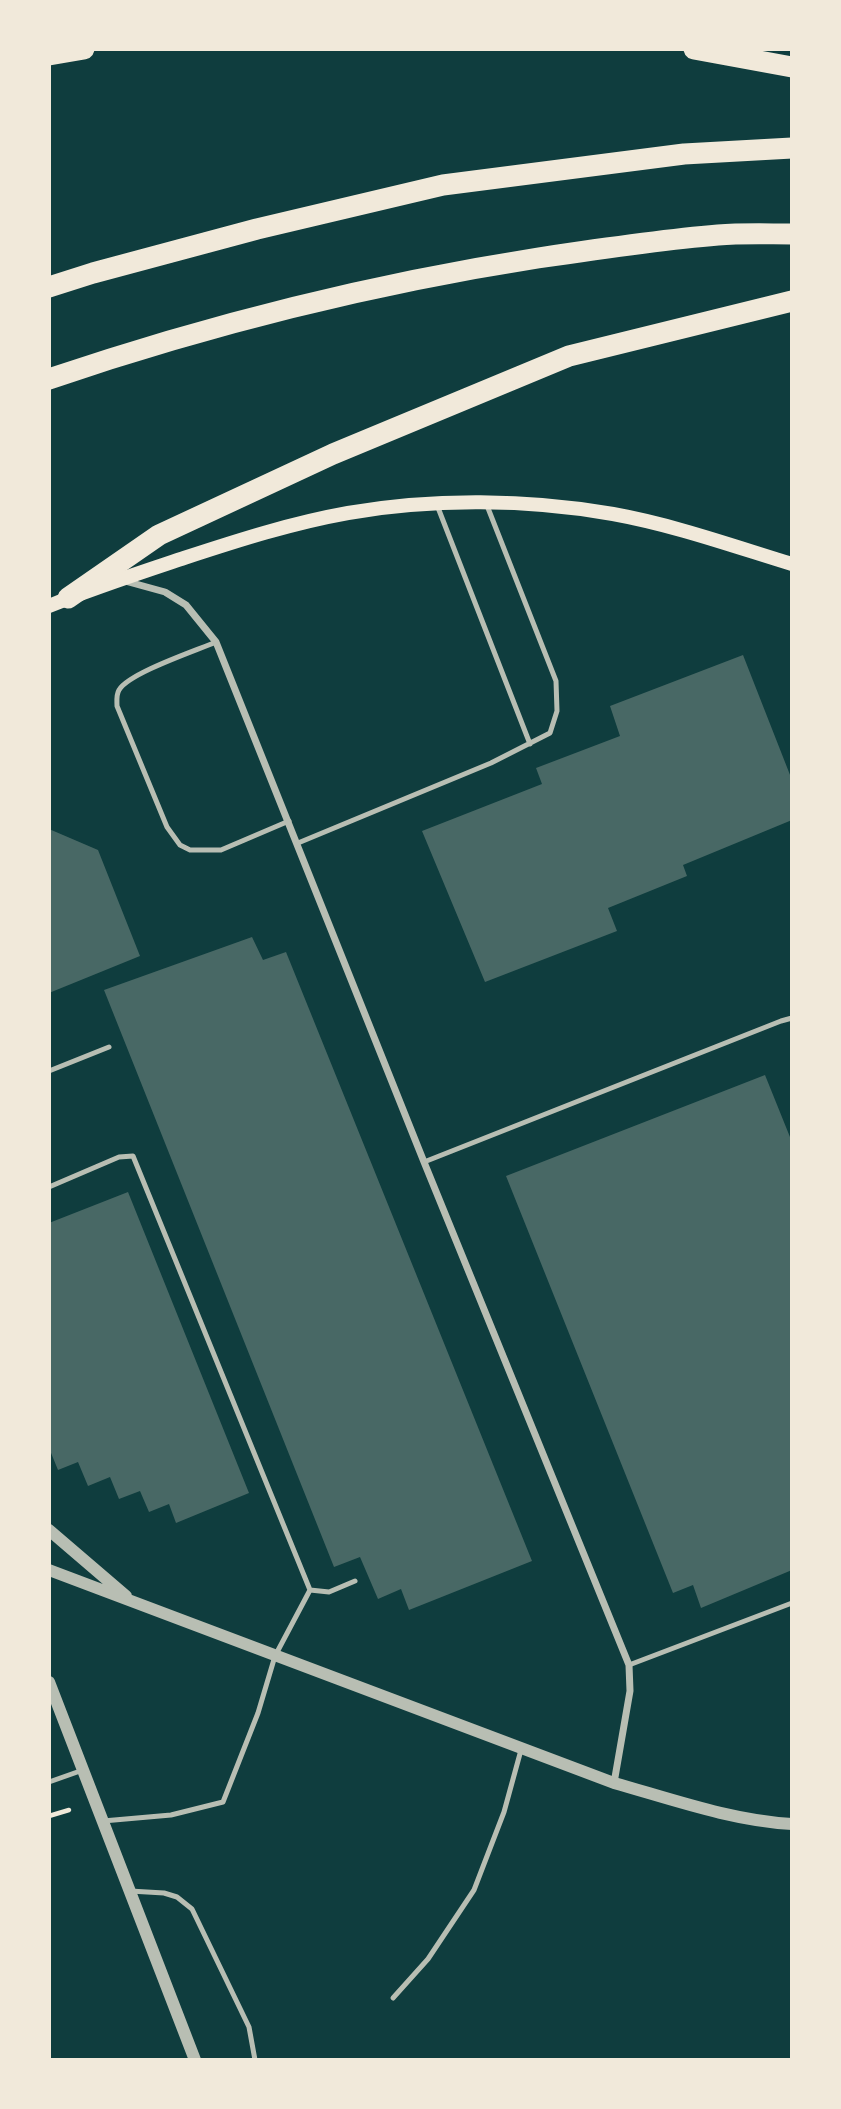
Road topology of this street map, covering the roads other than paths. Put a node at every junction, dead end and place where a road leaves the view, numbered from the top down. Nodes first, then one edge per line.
1 (83, 49) edge
2 (694, 49) edge
3 (49, 55) edge
4 (792, 67) edge
5 (792, 148) edge
6 (792, 234) edge
7 (49, 287) edge
8 (792, 301) edge
9 (49, 379) edge
10 (436, 503) junction
11 (486, 503) junction
12 (792, 564) edge
13 (119, 579) junction
14 (58, 602) edge
15 (216, 642) junction
16 (530, 744) junction
17 (289, 821) junction
18 (298, 843) junction
19 (792, 1018) edge
20 (109, 1047) dead end
21 (49, 1071) edge
22 (424, 1163) junction
23 (49, 1187) edge
24 (49, 1530) edge
25 (49, 1570) edge
26 (355, 1581) dead end
27 (310, 1590) junction
28 (134, 1603) junction
29 (792, 1603) edge
30 (275, 1656) junction
31 (629, 1665) junction
32 (49, 1682) edge
33 (521, 1747) junction
34 (83, 1770) junction
35 (49, 1782) edge
36 (614, 1783) junction
37 (103, 1821) junction
38 (792, 1824) edge
39 (130, 1891) junction
40 (393, 1998) dead end
41 (195, 2060) edge
42 (255, 2060) edge

1 - 3 highway
2 - 4 highway
5 - 7 highway
6 - 9 highway
8 - 14 highway
10 - 11 main road
10 - 13 main road
10 - 16 lane
11 - 12 main road
11 - 16 lane
13 - 14 main road
13 - 15 street
15 - 17 street
15 - 17 lane
16 - 18 lane
17 - 18 street
18 - 22 street
19 - 22 lane
20 - 21 lane
22 - 31 street
23 - 27 lane
24 - 28 street
25 - 28 street
26 - 27 lane
27 - 30 lane
28 - 30 street
29 - 31 lane
30 - 33 street
30 - 37 lane
31 - 36 street
32 - 34 street
33 - 36 street
33 - 40 lane
34 - 35 lane
34 - 37 street
36 - 38 street
37 - 39 street
39 - 41 street
39 - 42 lane

